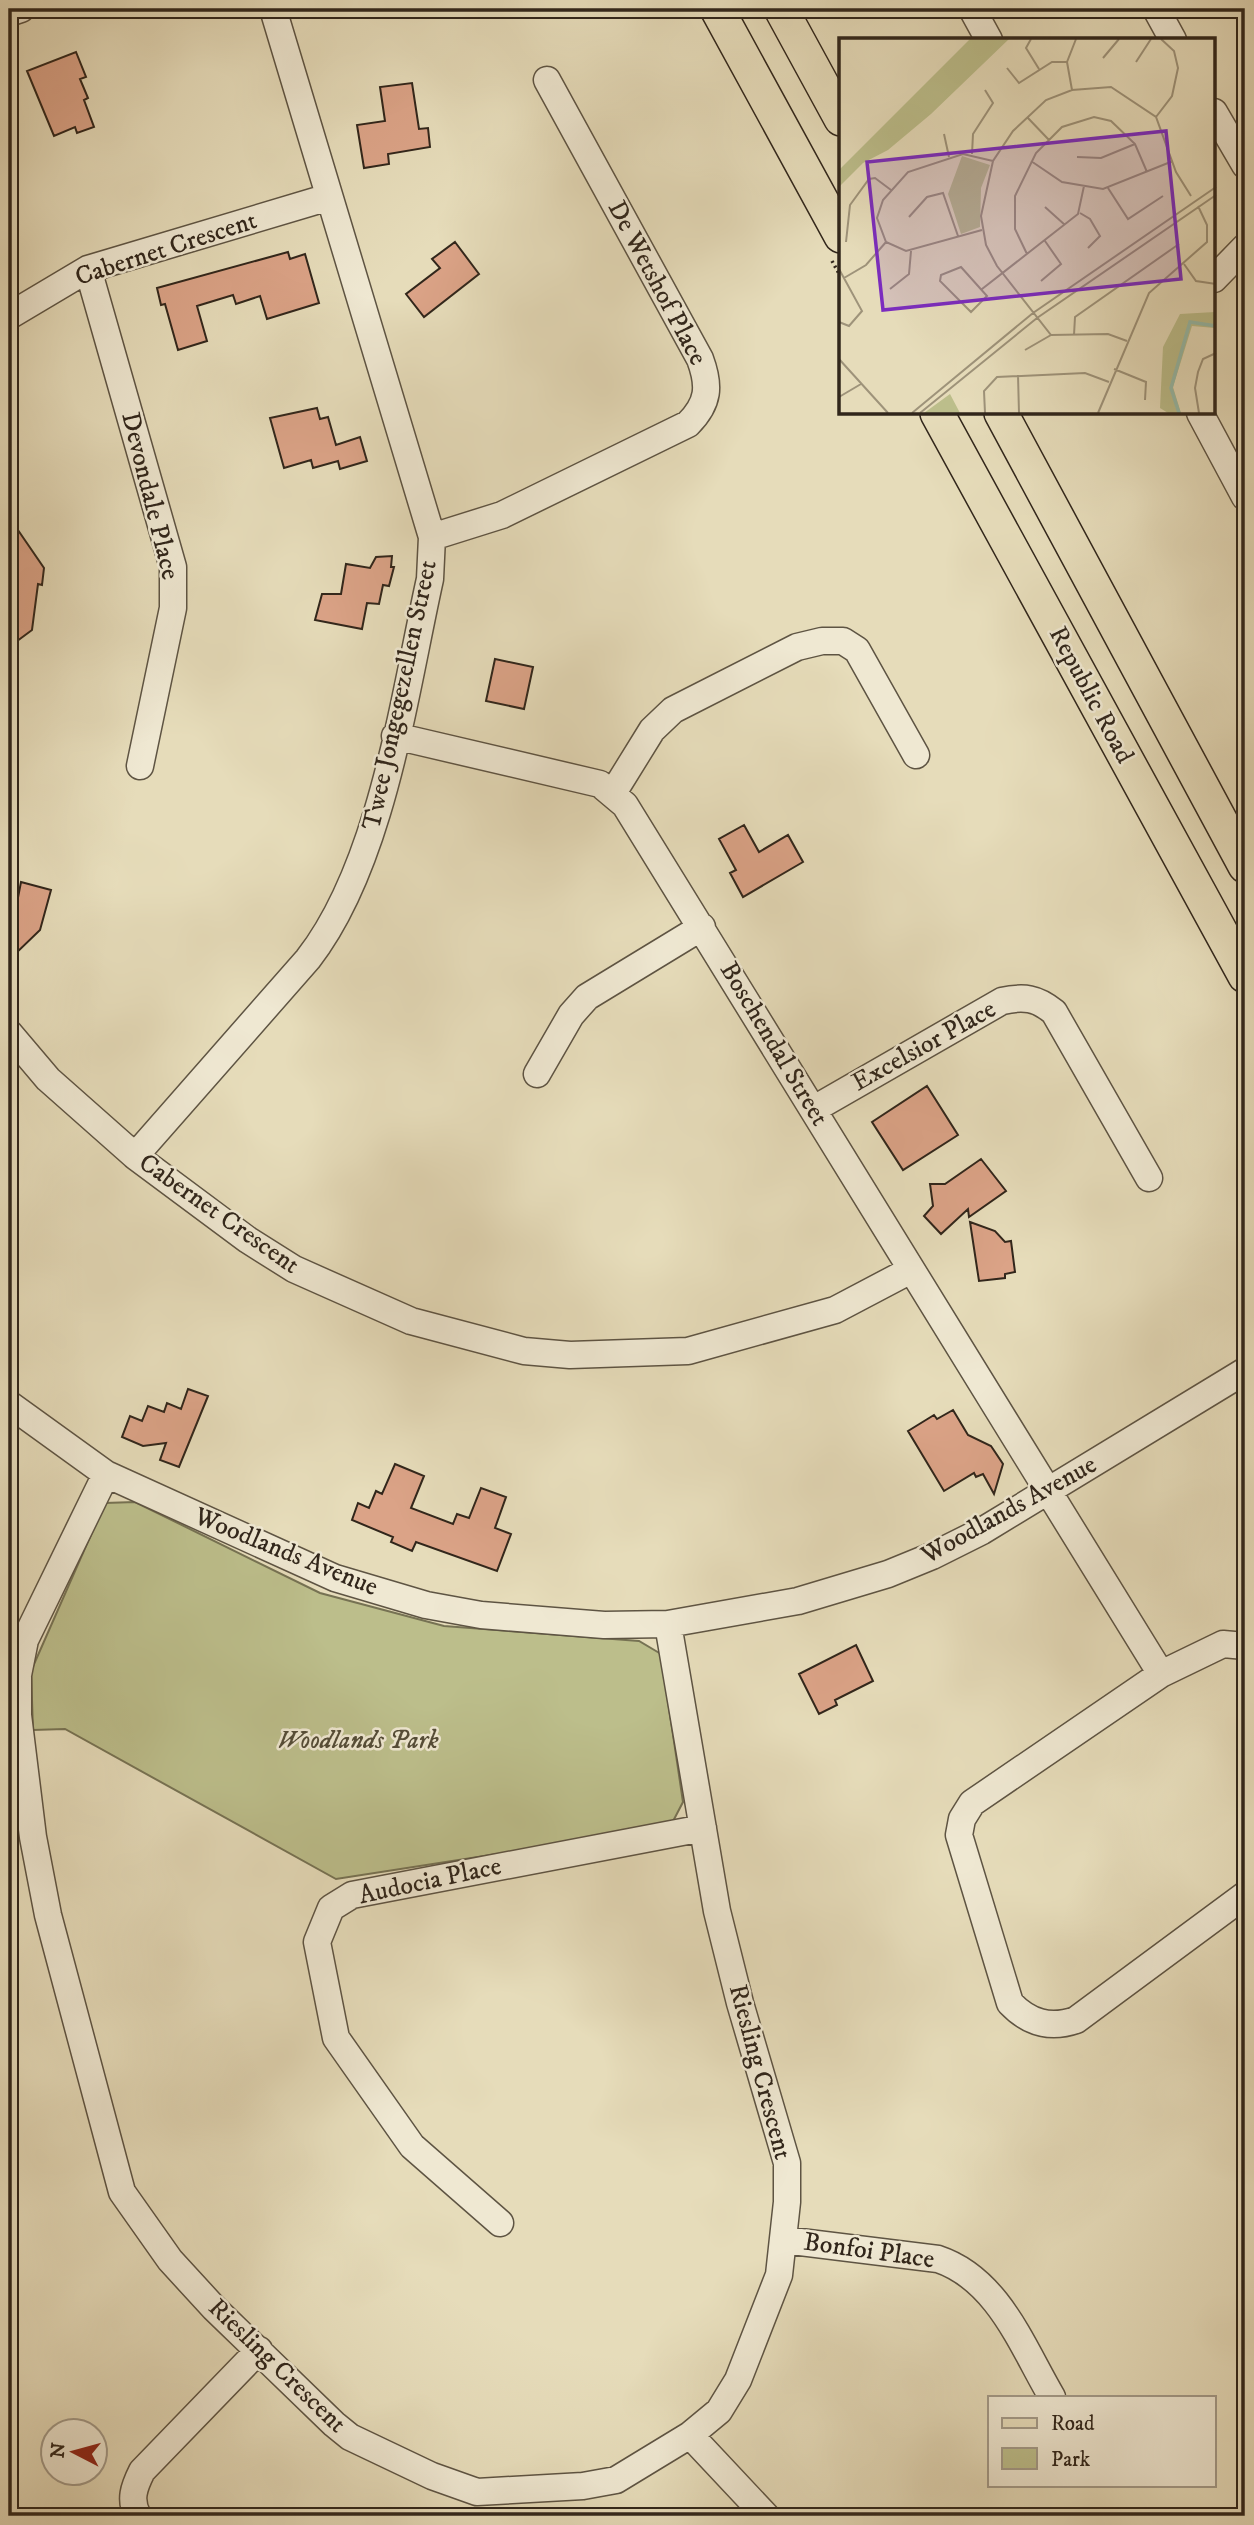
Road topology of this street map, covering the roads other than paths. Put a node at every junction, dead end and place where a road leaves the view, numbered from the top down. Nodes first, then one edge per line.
1 (21, 9) edge
2 (273, 9) edge
3 (717, 9) edge
4 (781, 9) edge
5 (972, 9) edge
6 (1156, 9) edge
7 (9, 13) edge
8 (988, 38) edge
9 (1172, 38) edge
10 (547, 80) dead end
11 (1216, 115) edge
12 (839, 116) edge
13 (1245, 165) edge
14 (329, 197) junction
15 (839, 232) edge
16 (1245, 247) edge
17 (88, 269) junction
18 (1216, 277) edge
19 (9, 316) edge
20 (938, 415) edge
21 (1002, 415) edge
22 (1201, 415) edge
23 (1245, 497) edge
24 (432, 537) junction
25 (395, 736) junction
26 (916, 755) dead end
27 (140, 766) dead end
28 (613, 793) junction
29 (1245, 866) edge
30 (702, 928) junction
31 (1245, 976) edge
32 (9, 1033) edge
33 (537, 1074) dead end
34 (814, 1109) junction
35 (135, 1156) junction
36 (1149, 1178) dead end
37 (911, 1270) junction
38 (1242, 1379) edge
39 (9, 1404) edge
40 (106, 1474) junction
41 (1047, 1491) junction
42 (668, 1624) junction
43 (17, 1640) edge
44 (1245, 1646) edge
45 (1161, 1674) junction
46 (703, 1828) junction
47 (21, 1838) edge
48 (1245, 1895) edge
49 (500, 2223) dead end
50 (784, 2239) junction
51 (260, 2350) junction
52 (1051, 2396) edge
53 (690, 2435) junction
54 (138, 2516) edge
55 (766, 2516) edge

1 - 7 street
2 - 14 street, Twee Jongegezellen Street
3 - 15 main road
4 - 12 main road
5 - 8 street
6 - 9 street
10 - 24 street, De Wetshof Place
11 - 13 street
14 - 17 street, Cabernet Crescent
14 - 24 street, Twee Jongegezellen Street
16 - 18 street
17 - 19 street, Cabernet Crescent
17 - 27 street, Devondale Place
20 - 31 main road, Republic Road
21 - 29 main road, Republic Road
22 - 23 street
24 - 25 street, Twee Jongegezellen Street
25 - 28 street, Boschendal Street
25 - 35 street, Twee Jongegezellen Street
26 - 28 street
28 - 30 street, Boschendal Street
30 - 33 street
30 - 34 street, Boschendal Street
32 - 35 street, Cabernet Crescent
34 - 36 street, Excelsior Place
34 - 37 street, Boschendal Street
35 - 37 street, Cabernet Crescent
37 - 41 street, Boschendal Street
38 - 41 street, Woodlands Avenue
39 - 40 street, Woodlands Avenue
40 - 42 street, Woodlands Avenue
40 - 43 street, Riesling Crescent
41 - 42 street, Woodlands Avenue
41 - 45 street, Boschendal Street
42 - 46 street, Riesling Crescent
43 - 47 street, Riesling Crescent
44 - 45 street
45 - 48 street
46 - 49 street, Audocia Place
46 - 50 street, Riesling Crescent
47 - 51 street, Riesling Crescent
50 - 52 street, Bonfoi Place
50 - 53 street, Riesling Crescent
51 - 53 street, Riesling Crescent
51 - 54 street
53 - 55 street

